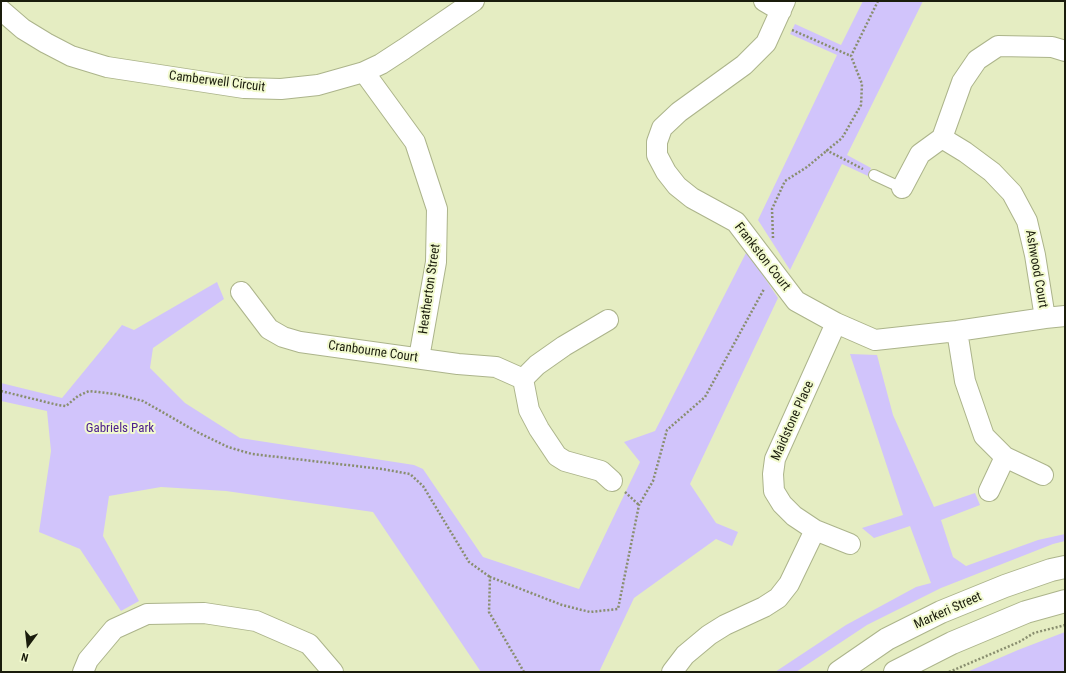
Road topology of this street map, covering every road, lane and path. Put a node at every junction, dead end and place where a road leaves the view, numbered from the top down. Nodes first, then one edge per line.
1 (474, 1) edge
2 (764, 1) edge
3 (878, 1) edge
4 (1, 10) edge
5 (780, 12) edge
6 (1065, 51) edge
7 (851, 56) junction
8 (364, 72) junction
9 (942, 138) junction
10 (826, 150) junction
11 (874, 175) joint
12 (902, 188) joint
13 (773, 240) dead end
14 (774, 271) junction
15 (241, 292) dead end
16 (1065, 316) edge
17 (1045, 318) junction
18 (608, 320) dead end
19 (836, 324) junction
20 (957, 331) junction
21 (419, 358) junction
22 (522, 379) junction
23 (1, 391) edge
24 (1005, 456) junction
25 (1043, 475) dead end
26 (612, 481) dead end
27 (989, 491) dead end
28 (815, 530) junction
29 (850, 544) dead end
30 (1065, 567) edge
31 (490, 577) junction
32 (1065, 601) edge
33 (1065, 625) edge
34 (83, 672) edge
35 (333, 672) edge
36 (524, 672) edge
37 (672, 672) edge
38 (839, 672) edge
39 (895, 672) edge
40 (949, 672) edge

1 - 8 street, Camberwell Circuit
2 - 5 street
3 - 7 path
4 - 8 street, Camberwell Circuit
5 - 7 path
5 - 14 street, Frankston Court
6 - 9 street
7 - 10 path
8 - 21 street, Heatherton Street
9 - 12 street
9 - 17 street, Ashwood Court
10 - 11 path
10 - 13 path
11 - 12 lane
14 - 19 street, Frankston Court
14 - 31 path
15 - 21 street, Cranbourne Court
16 - 17 street, Frankston Court
17 - 20 street, Frankston Court
18 - 22 street
19 - 20 street, Frankston Court
19 - 28 street, Maidstone Place
20 - 24 street
21 - 22 street, Cranbourne Court
22 - 26 street
23 - 31 path
24 - 25 street
24 - 27 street
28 - 29 street, Maidstone Place
28 - 37 street
30 - 38 main road, Markeri Street
31 - 36 path
32 - 39 main road
33 - 40 path
34 - 35 street

